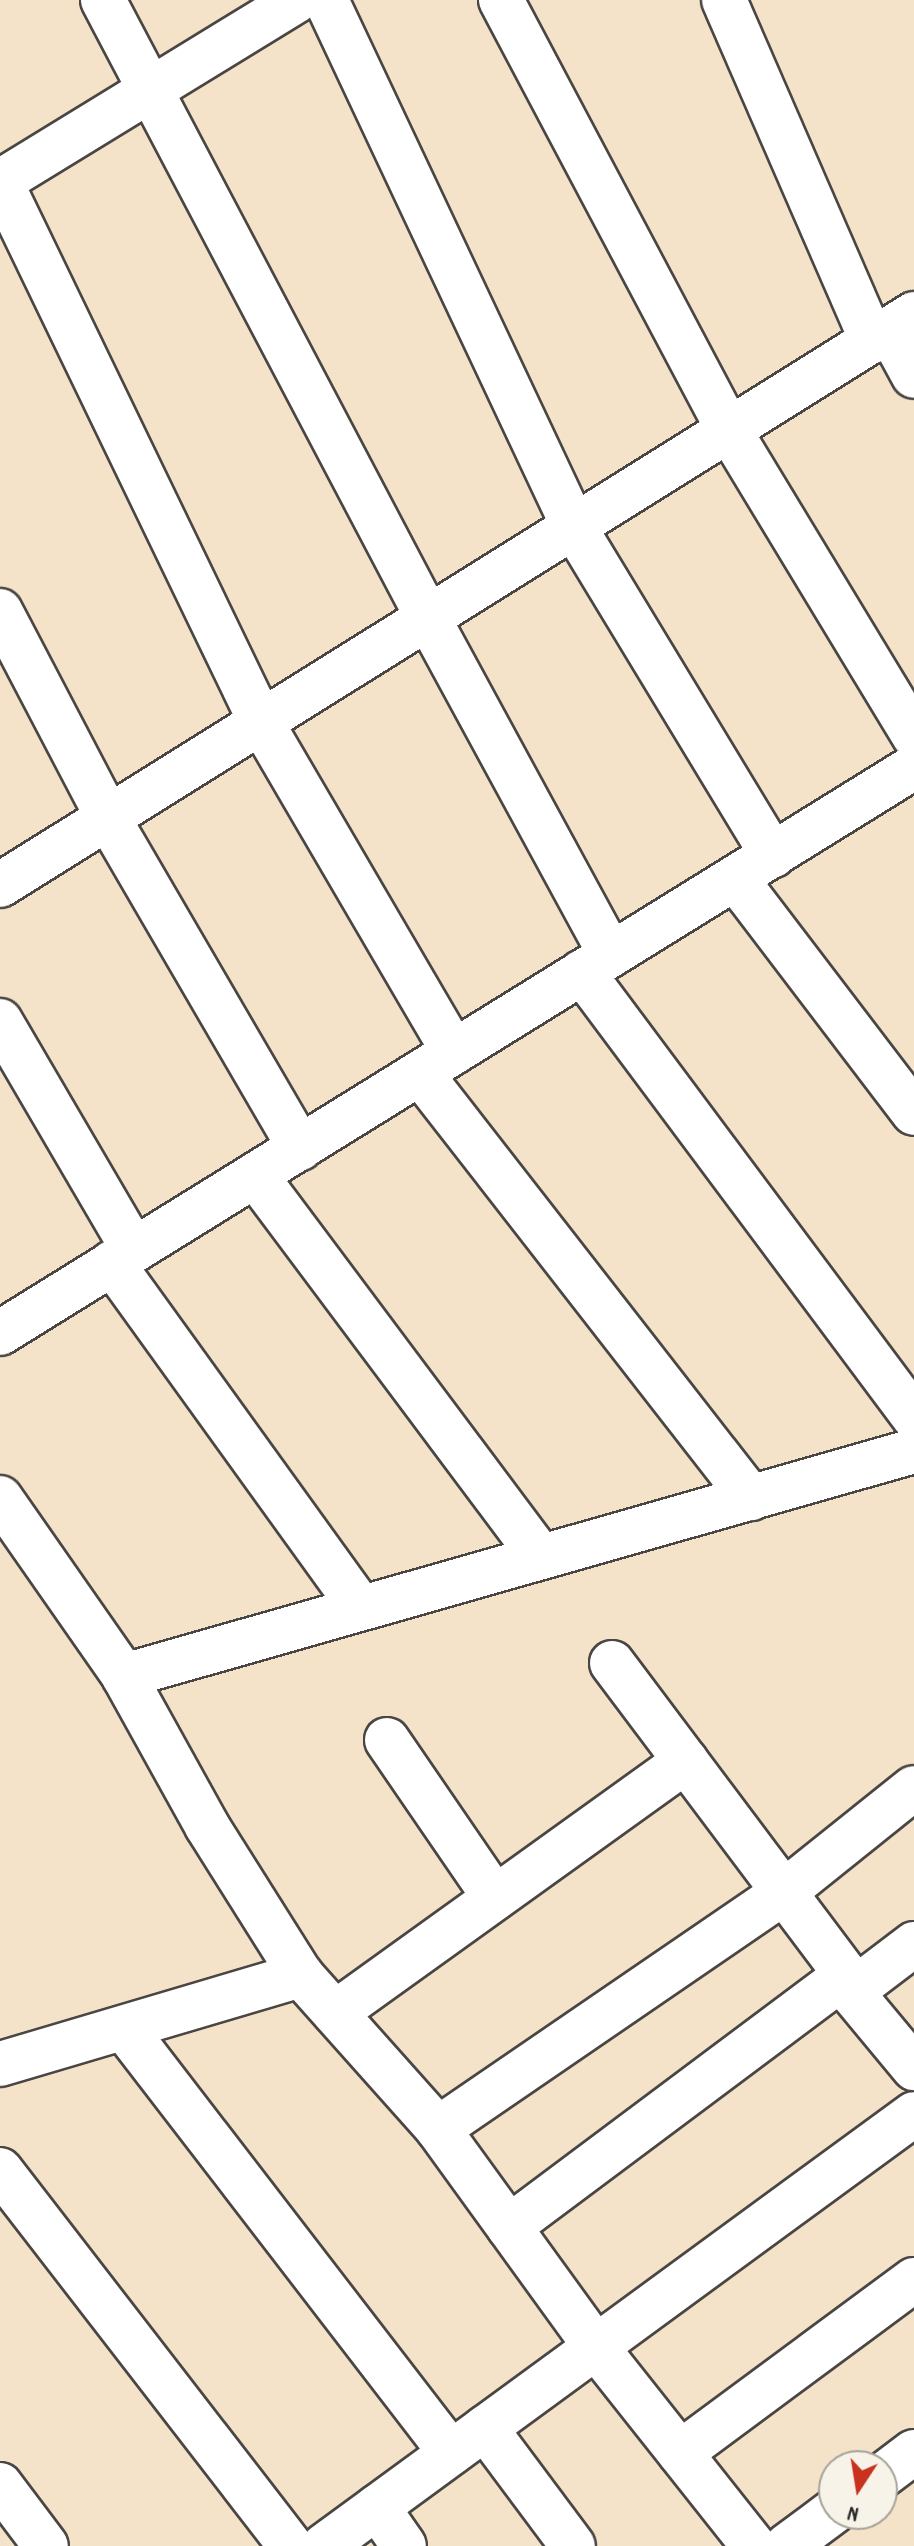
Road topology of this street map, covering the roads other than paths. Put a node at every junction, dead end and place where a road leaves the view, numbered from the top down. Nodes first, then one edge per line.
1 (103, 0) edge
2 (297, 0) edge
3 (326, 0) edge
4 (501, 0) edge
5 (724, 0) edge
6 (150, 90) junction
7 (0, 182) edge
8 (892, 328) edge
9 (914, 376) edge
10 (729, 430) junction
11 (574, 527) junction
12 (0, 611) edge
13 (428, 618) junction
14 (261, 722) junction
15 (914, 736) edge
16 (908, 781) edge
17 (108, 818) junction
18 (773, 855) junction
19 (735, 878) junction
20 (0, 885) edge
21 (596, 964) junction
22 (0, 1021) edge
23 (437, 1063) junction
24 (914, 1113) edge
25 (300, 1148) junction
26 (255, 1175) junction
27 (123, 1257) junction
28 (0, 1333) edge
29 (914, 1417) edge
30 (914, 1451) edge
31 (0, 1498) edge
32 (751, 1498) junction
33 (541, 1557) junction
34 (361, 1608) junction
35 (612, 1663) dead end
36 (124, 1676) junction
37 (387, 1740) dead end
38 (686, 1761) junction
39 (914, 1788) edge
40 (784, 1892) junction
41 (495, 1898) junction
42 (914, 1944) edge
43 (301, 1975) junction
44 (848, 1984) junction
45 (335, 2013) junction
46 (124, 2028) junction
47 (0, 2064) edge
48 (914, 2068) edge
49 (914, 2114) edge
50 (438, 2129) junction
51 (0, 2170) edge
52 (509, 2227) junction
53 (914, 2280) edge
54 (596, 2347) junction
55 (468, 2441) junction
56 (680, 2453) junction
57 (0, 2485) edge
58 (377, 2507) junction
59 (818, 2523) edge
60 (46, 2546) edge
61 (291, 2546) edge
62 (324, 2546) edge
63 (404, 2546) edge
64 (573, 2546) edge
65 (754, 2546) edge
66 (787, 2546) edge

1 - 6 street
2 - 6 street
3 - 11 street
4 - 10 street
5 - 8 street
6 - 7 street
6 - 13 street
7 - 14 street
8 - 9 street
8 - 10 street
10 - 11 street
10 - 15 street
11 - 13 street
11 - 18 street
12 - 17 street
13 - 14 street
13 - 21 street
14 - 17 street
14 - 23 street
16 - 18 street
17 - 20 street
17 - 25 street
18 - 19 street
19 - 21 street
19 - 24 street
21 - 23 street
21 - 29 street
22 - 27 street
23 - 25 street
23 - 32 street
25 - 26 street
26 - 27 street
26 - 33 street
27 - 28 street
27 - 34 street
30 - 32 street
31 - 36 street
32 - 33 street
33 - 34 street
34 - 36 street
35 - 38 street
36 - 43 street
37 - 41 street
38 - 40 street
38 - 41 street
39 - 40 street
40 - 44 street
40 - 50 street
41 - 45 street
42 - 44 street
43 - 45 street
43 - 46 street
44 - 48 street
44 - 52 street
45 - 50 street
46 - 47 street
46 - 55 street
49 - 54 street
50 - 52 street
51 - 61 street
52 - 54 street
53 - 56 street
54 - 55 street
54 - 56 street
55 - 58 street
55 - 64 street
56 - 65 street
57 - 60 street
58 - 62 street
58 - 63 street
59 - 66 street

